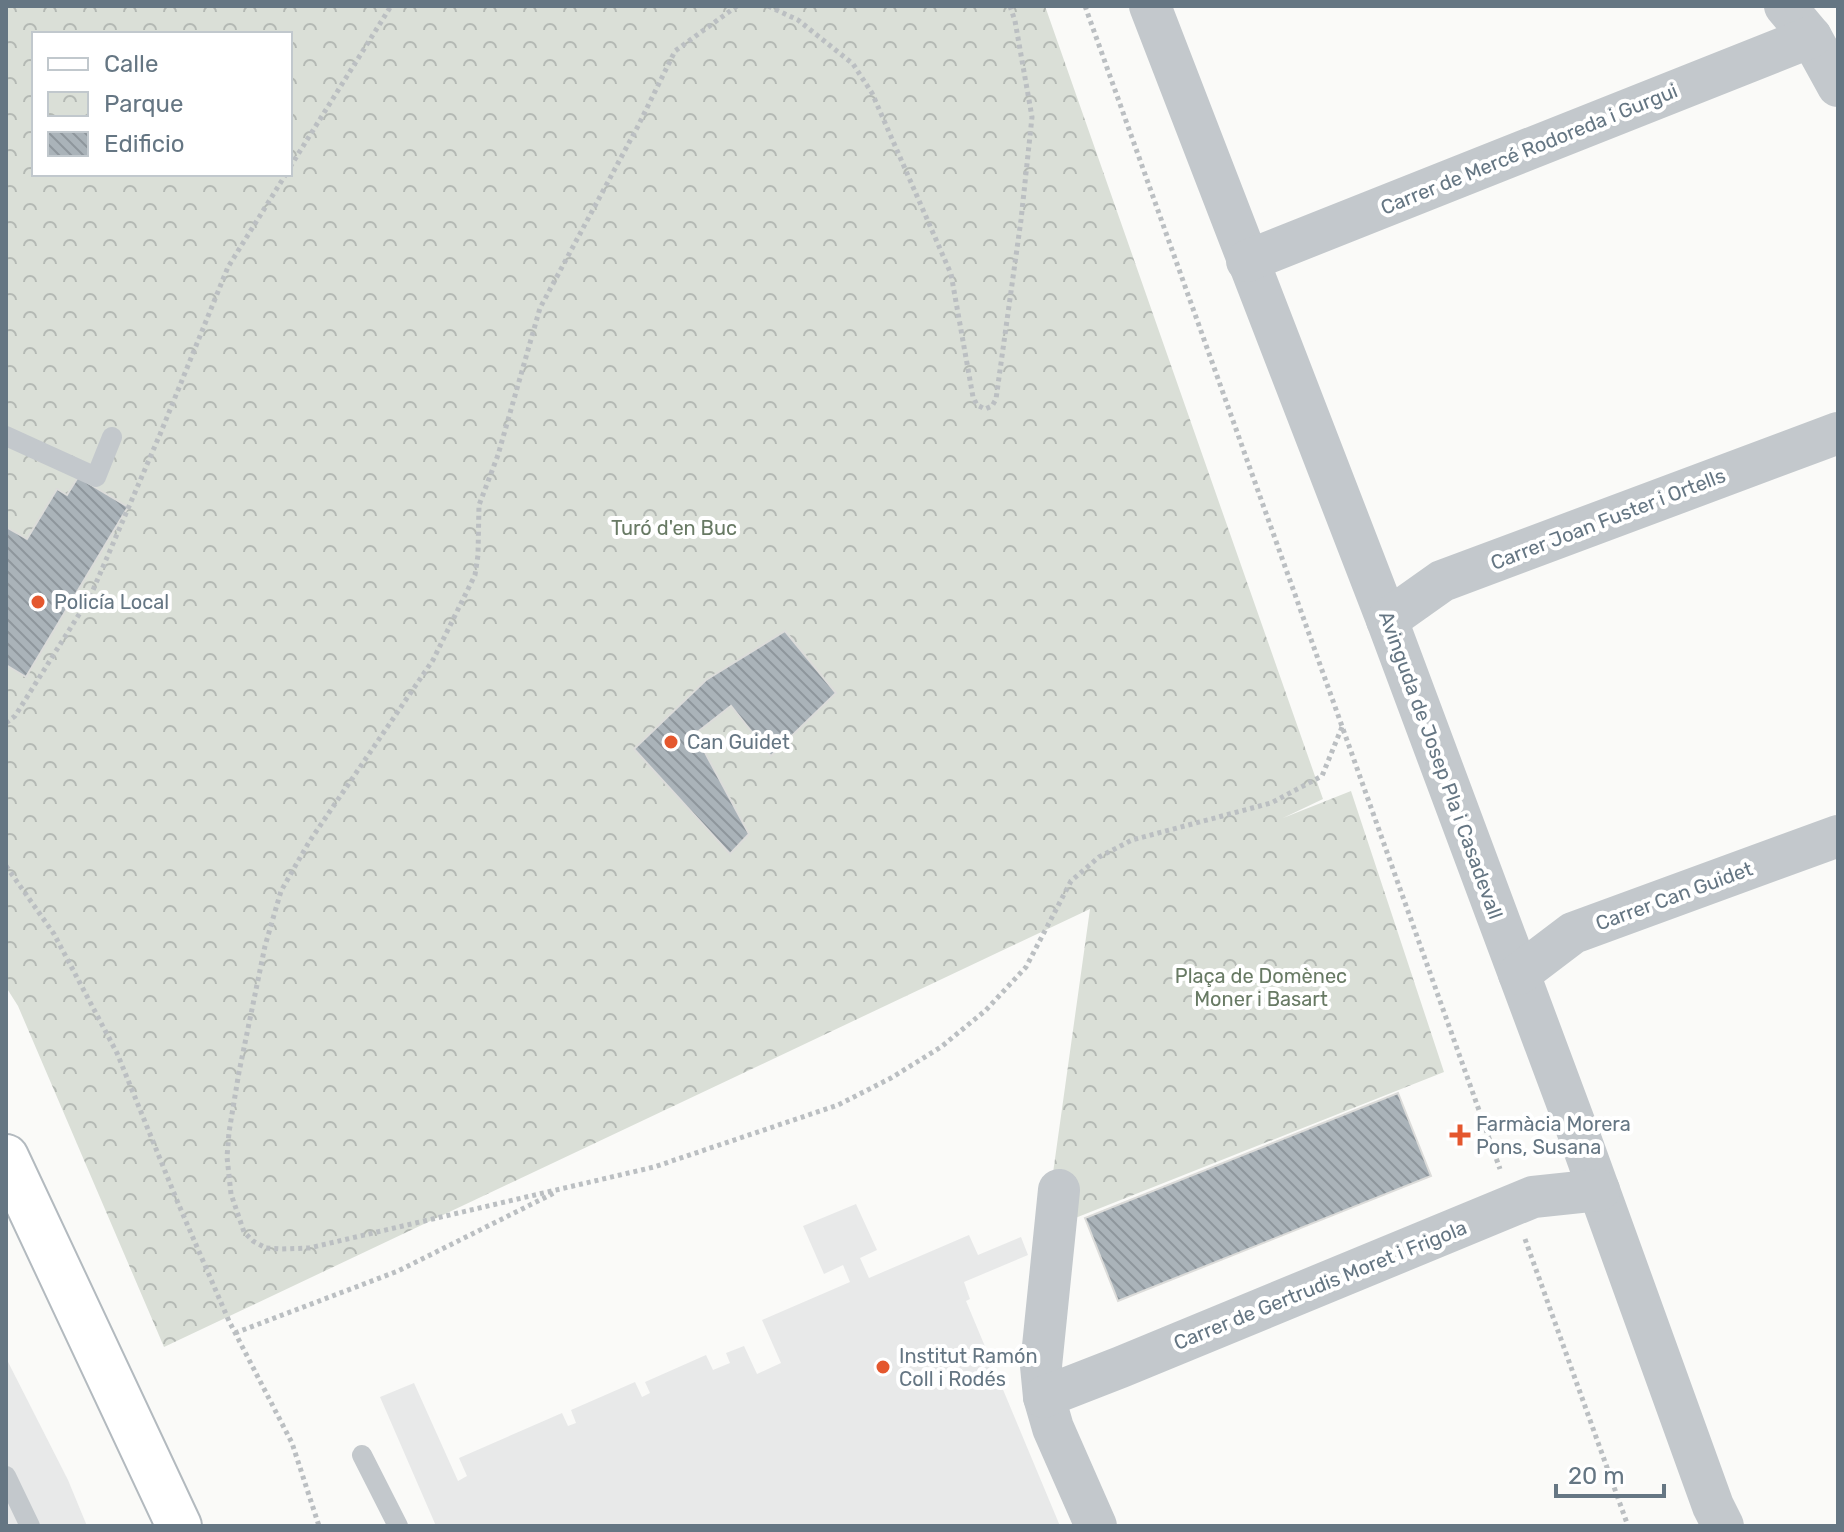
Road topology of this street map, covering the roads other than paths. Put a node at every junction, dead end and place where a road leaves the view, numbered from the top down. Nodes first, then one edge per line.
1 (1150, 6) edge
2 (1798, 22) edge
3 (1838, 86) edge
4 (1247, 261) junction
5 (1838, 433) edge
6 (6, 436) edge
7 (112, 437) dead end
8 (1387, 620) junction
9 (1838, 836) edge
10 (1519, 974) junction
11 (6, 1157) edge
12 (1059, 1190) dead end
13 (1599, 1190) junction
14 (1044, 1397) junction
15 (362, 1455) dead end
16 (6, 1476) edge
17 (30, 1526) edge
18 (179, 1526) edge
19 (398, 1526) edge
20 (1096, 1526) edge
21 (1723, 1526) edge

1 - 4 street, Avinguda de Josep Pla i Casadevall
2 - 3 street
2 - 4 street, Carrer de Mercé Rodoreda i Gurgui
4 - 8 street, Avinguda de Josep Pla i Casadevall
5 - 8 street, Carrer Joan Fuster i Ortells
6 - 7 lane
8 - 10 street, Avinguda de Josep Pla i Casadevall
9 - 10 street, Carrer Can Guidet
10 - 13 street, Avinguda de Josep Pla i Casadevall
11 - 18 main road
12 - 14 street
13 - 14 street, Carrer de Gertrudis Moret i Frigola
13 - 21 street, Avinguda de Josep Pla i Casadevall
14 - 20 street
15 - 19 lane
16 - 17 lane

